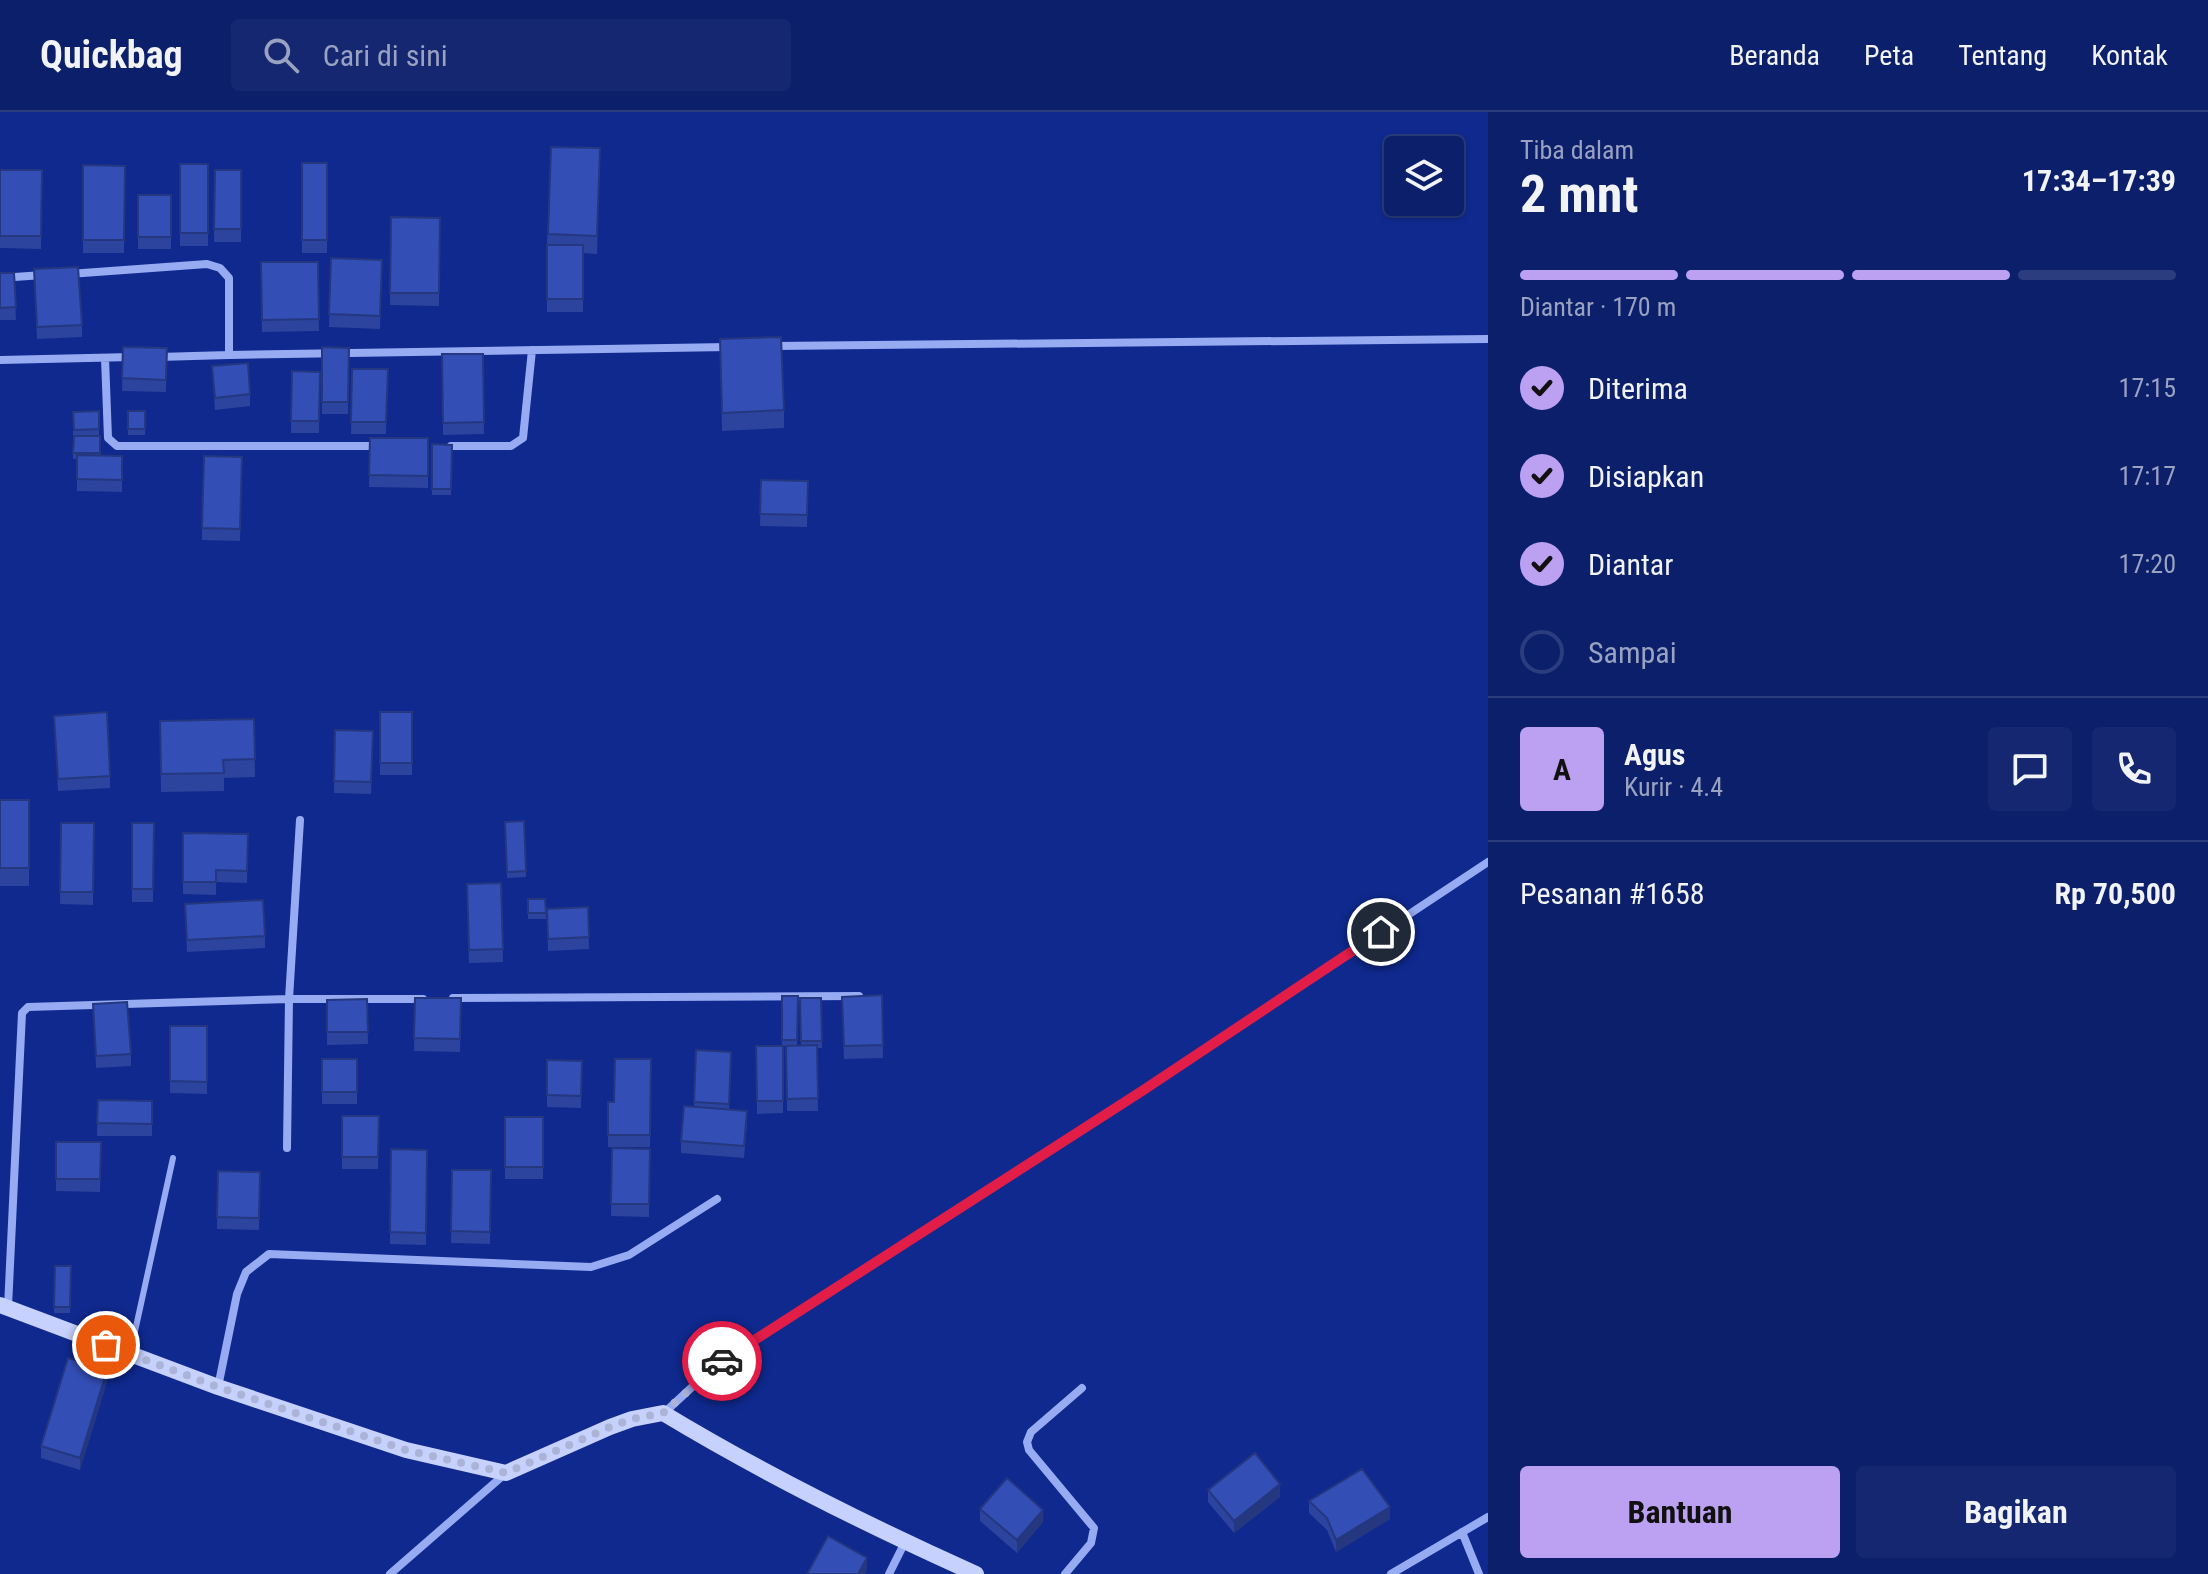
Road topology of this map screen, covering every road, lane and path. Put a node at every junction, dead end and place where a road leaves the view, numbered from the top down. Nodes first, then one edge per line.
1 (0, 278) edge
2 (1488, 339) edge
3 (762, 346) edge
4 (747, 347) edge
5 (532, 350) junction
6 (229, 355) junction
7 (136, 357) edge
8 (152, 357) edge
9 (105, 358) junction
10 (0, 360) edge
11 (383, 446) edge
12 (451, 446) edge
13 (300, 820) dead end
14 (1488, 862) edge
15 (861, 996) edge
16 (448, 998) edge
17 (289, 999) junction
18 (432, 999) edge
19 (287, 1148) dead end
20 (173, 1158) dead end
21 (717, 1199) dead end
22 (4, 1306) edge
23 (130, 1354) junction
24 (218, 1387) junction
25 (1082, 1388) dead end
26 (663, 1413) junction
27 (506, 1473) junction
28 (1488, 1517) edge
29 (1462, 1532) junction
30 (905, 1542) junction
31 (390, 1574) edge
32 (889, 1574) edge
33 (976, 1574) edge
34 (1065, 1574) edge
35 (1391, 1574) edge
36 (1479, 1574) edge

1 - 6 street
2 - 3 street
4 - 5 street
5 - 6 street
5 - 12 street
6 - 8 street
7 - 9 street
9 - 10 street
9 - 11 street
13 - 17 street
14 - 26 street
15 - 16 street
17 - 18 street
17 - 19 street
17 - 22 street
20 - 23 lane
21 - 24 street
22 - 23 street
23 - 24 street
24 - 27 street
25 - 34 street
26 - 27 street
26 - 30 street
27 - 31 street
28 - 29 street
29 - 35 street
29 - 36 street
30 - 32 street
30 - 33 street

